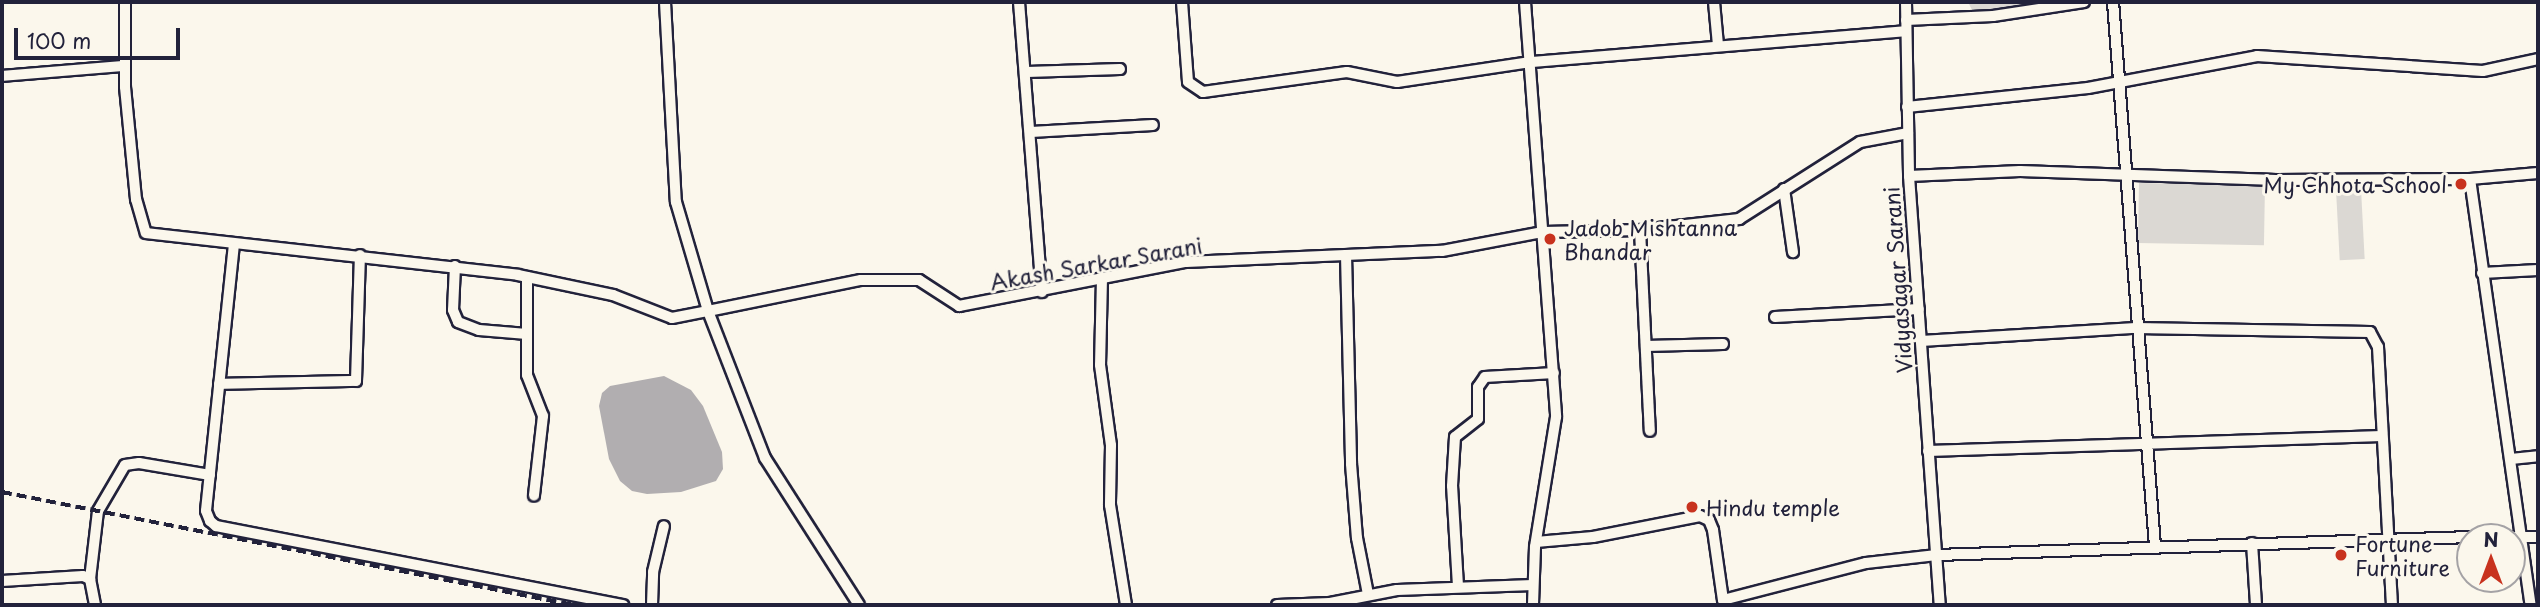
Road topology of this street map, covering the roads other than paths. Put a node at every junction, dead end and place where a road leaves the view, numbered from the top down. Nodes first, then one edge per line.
1 (125, 2) edge
2 (665, 2) edge
3 (1019, 2) edge
4 (1182, 2) edge
5 (1525, 2) edge
6 (1714, 2) edge
7 (1906, 2) edge
8 (2084, 2) edge
9 (2113, 2) edge
10 (1906, 25) junction
11 (1718, 45) junction
12 (2538, 59) edge
13 (1531, 62) junction
14 (124, 66) junction
15 (1120, 69) dead end
16 (1027, 72) junction
17 (2, 76) edge
18 (2117, 82) junction
19 (1907, 107) junction
20 (1153, 125) dead end
21 (1031, 132) junction
22 (1908, 133) junction
23 (2538, 173) edge
24 (2126, 175) junction
25 (1909, 177) junction
26 (2470, 178) junction
27 (1784, 189) junction
28 (1640, 230) junction
29 (1543, 232) junction
30 (234, 244) junction
31 (1793, 252) dead end
32 (360, 255) junction
33 (1346, 256) junction
34 (455, 266) junction
35 (2538, 270) edge
36 (2482, 273) junction
37 (527, 277) junction
38 (1102, 278) junction
39 (1042, 292) junction
40 (1919, 309) junction
41 (708, 311) junction
42 (1775, 317) dead end
43 (2136, 328) junction
44 (527, 334) junction
45 (1921, 341) junction
46 (1723, 344) dead end
47 (1646, 346) junction
48 (1553, 373) junction
49 (219, 384) junction
50 (1650, 431) dead end
51 (2382, 436) junction
52 (2147, 442) junction
53 (1928, 451) junction
54 (2538, 456) edge
55 (2511, 459) junction
56 (210, 475) junction
57 (534, 495) dead end
58 (2516, 523) edge
59 (664, 526) dead end
60 (2387, 537) junction
61 (2456, 537) edge
62 (1536, 542) junction
63 (2252, 542) junction
64 (2155, 547) junction
65 (1937, 555) junction
66 (90, 579) junction
67 (2, 580) edge
68 (2526, 584) edge
69 (1533, 585) junction
70 (1458, 586) junction
71 (1368, 594) junction
72 (96, 605) edge
73 (623, 605) edge
74 (652, 605) edge
75 (859, 605) edge
76 (1126, 605) edge
77 (1277, 605) edge
78 (1533, 605) edge
79 (1940, 605) edge
80 (2256, 605) edge
81 (2392, 605) edge
82 (2530, 605) edge

1 - 14 street
2 - 41 street
3 - 16 street
4 - 13 street
5 - 13 street
6 - 11 street
7 - 10 street, Vidyasagar Sarani
8 - 10 street
9 - 18 street
10 - 11 street
10 - 19 street, Vidyasagar Sarani
11 - 13 street
12 - 18 street
13 - 29 street
14 - 17 street
14 - 30 street, Akash Sarkar Sarani
15 - 16 street
16 - 21 street
18 - 19 street
18 - 24 street
19 - 22 street, Vidyasagar Sarani
20 - 21 street
21 - 39 street
22 - 25 street, Vidyasagar Sarani
22 - 27 street, Akash Sarkar Sarani
23 - 26 street
24 - 25 street
24 - 26 street
24 - 43 street
25 - 40 street, Vidyasagar Sarani
26 - 36 street
27 - 28 street, Akash Sarkar Sarani
27 - 31 street
28 - 29 street, Akash Sarkar Sarani
28 - 47 street
29 - 33 street, Akash Sarkar Sarani
29 - 48 street
30 - 32 street, Akash Sarkar Sarani
30 - 49 street
32 - 34 street, Akash Sarkar Sarani
32 - 49 street
33 - 38 street, Akash Sarkar Sarani
33 - 71 street
34 - 37 street, Akash Sarkar Sarani
34 - 44 street
35 - 36 street
36 - 55 street
37 - 41 street, Akash Sarkar Sarani
37 - 44 street
38 - 39 street, Akash Sarkar Sarani
38 - 76 street
39 - 41 street, Akash Sarkar Sarani
40 - 42 street
40 - 45 street, Vidyasagar Sarani
41 - 75 street
43 - 45 street
43 - 51 street
43 - 52 street
44 - 57 street
45 - 53 street, Vidyasagar Sarani
46 - 47 street
47 - 50 street
48 - 62 street
48 - 70 street
49 - 56 street
51 - 52 street
51 - 60 street
52 - 53 street
52 - 64 street
53 - 65 street, Vidyasagar Sarani
54 - 55 street
55 - 58 street
56 - 66 street
56 - 73 street
59 - 74 street
60 - 61 street
60 - 63 street
60 - 81 street
62 - 65 street
62 - 69 street
63 - 64 street
63 - 80 street
64 - 65 street
65 - 79 street, Vidyasagar Sarani
66 - 67 street
66 - 72 street
68 - 82 street
69 - 70 street
69 - 78 street
70 - 71 street
71 - 77 street

